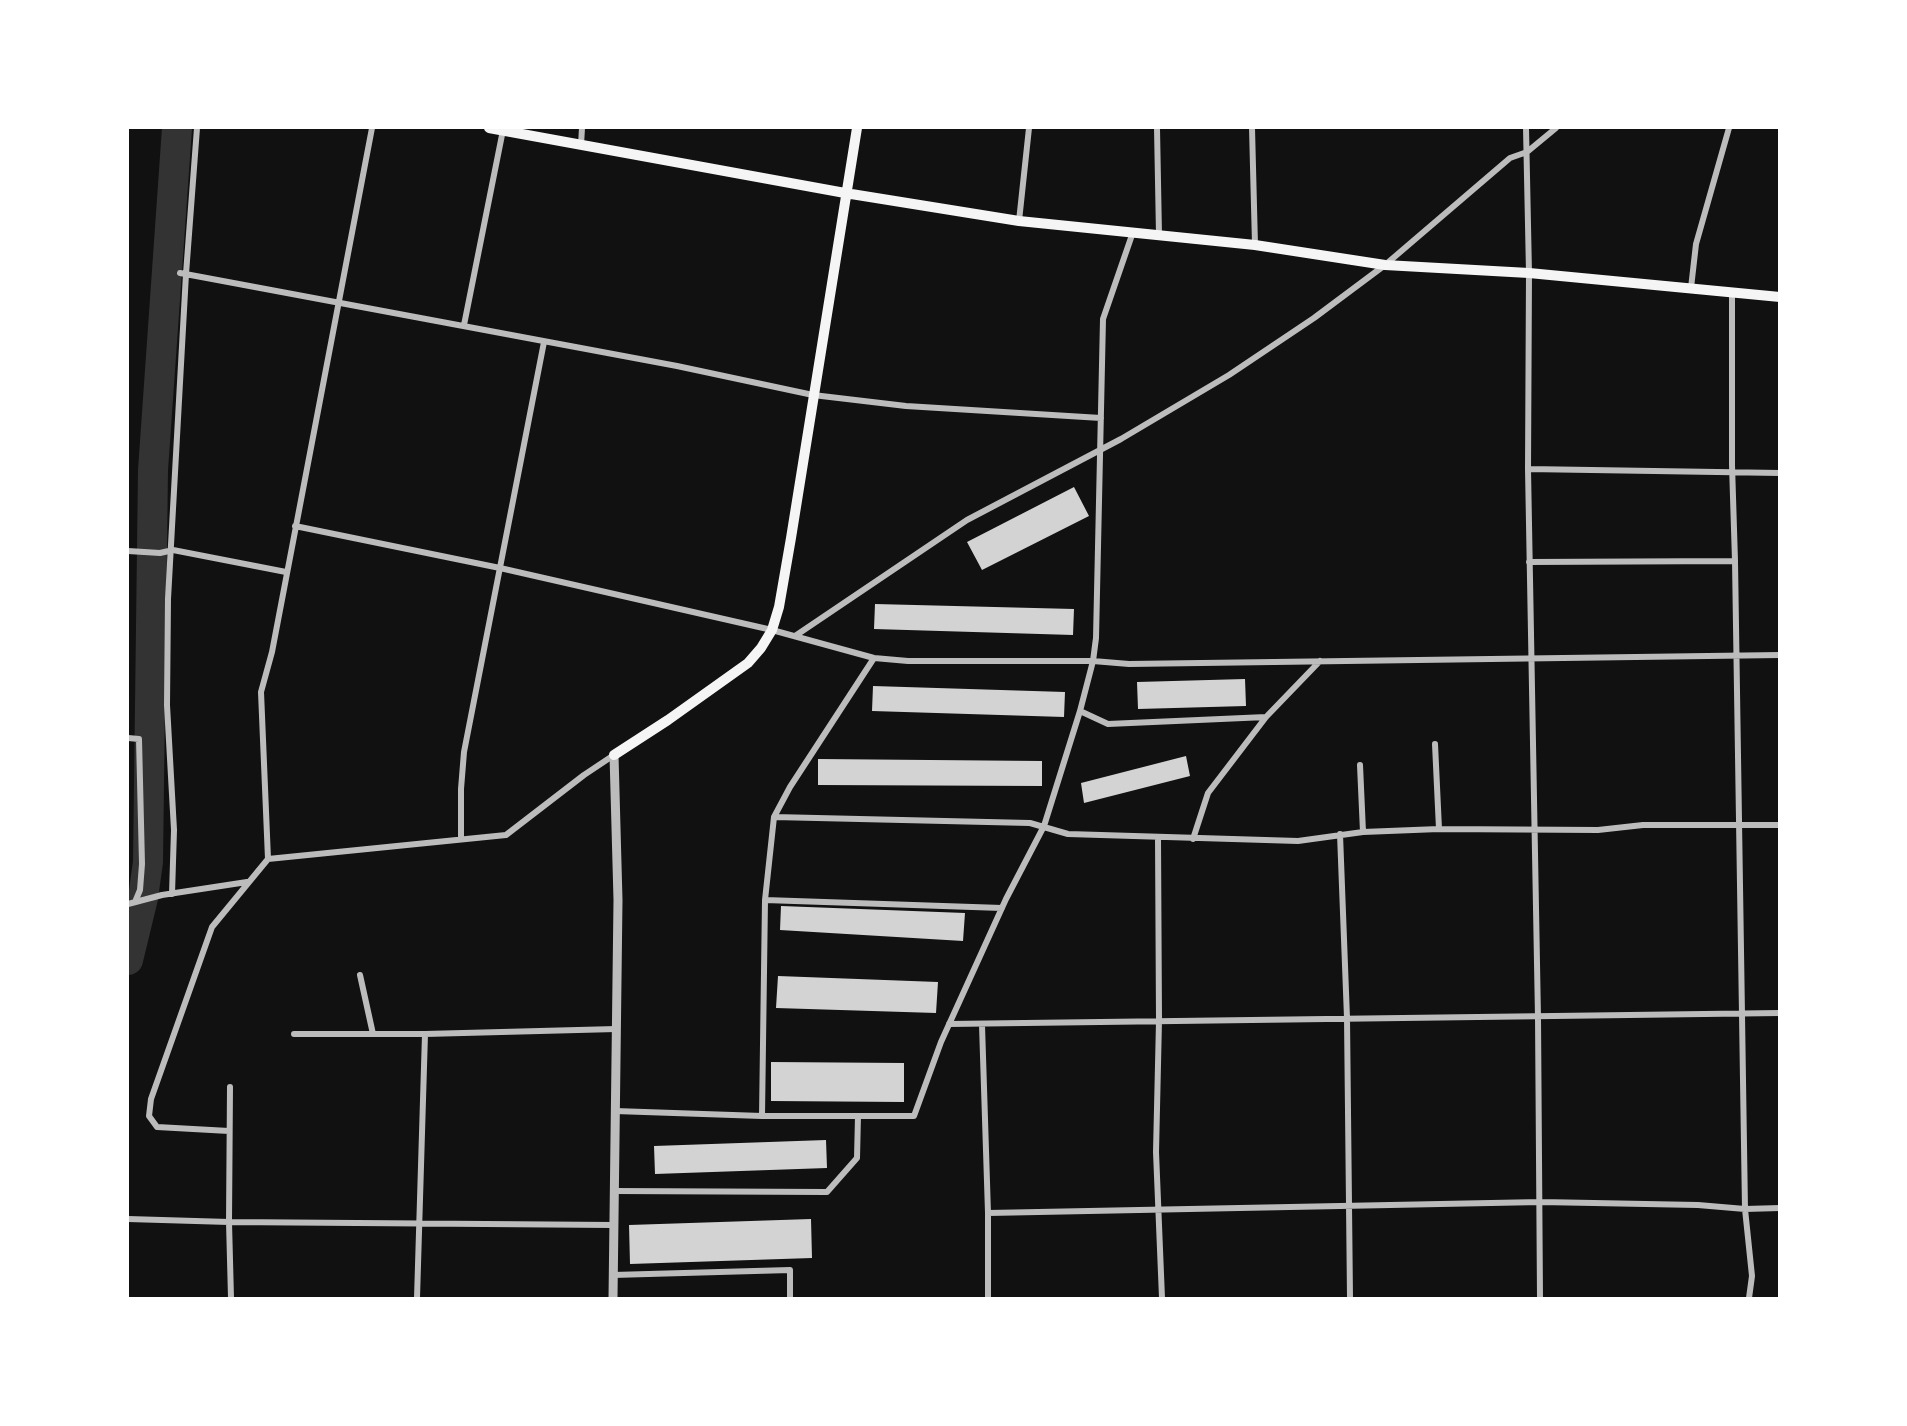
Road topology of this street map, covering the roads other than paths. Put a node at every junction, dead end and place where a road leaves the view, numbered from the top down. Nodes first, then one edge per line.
1 (197, 128) edge
2 (372, 128) edge
3 (489, 128) edge
4 (582, 128) edge
5 (857, 128) edge
6 (1029, 128) edge
7 (1157, 128) edge
8 (1252, 128) edge
9 (1526, 128) edge
10 (1557, 128) edge
11 (1729, 128) edge
12 (503, 130) junction
13 (582, 145) junction
14 (1527, 152) junction
15 (845, 193) junction
16 (1019, 220) junction
17 (1132, 232) junction
18 (1159, 235) junction
19 (1255, 244) junction
20 (1385, 265) junction
21 (1529, 273) junction
22 (183, 274) junction
23 (1691, 288) junction
24 (1732, 293) junction
25 (1779, 297) edge
26 (339, 302) junction
27 (464, 325) junction
28 (544, 342) junction
29 (813, 395) junction
30 (1101, 418) junction
31 (1100, 450) junction
32 (1528, 469) junction
33 (1779, 473) edge
34 (1732, 474) junction
35 (295, 526) junction
36 (170, 549) junction
37 (128, 551) edge
38 (1736, 561) junction
39 (1529, 562) junction
40 (500, 568) junction
41 (286, 572) junction
42 (772, 630) junction
43 (795, 636) junction
44 (1736, 656) junction
45 (1779, 656) edge
46 (874, 658) junction
47 (1531, 658) junction
48 (1093, 661) junction
49 (1320, 661) junction
50 (1080, 711) junction
51 (1266, 717) junction
52 (128, 738) edge
53 (1435, 744) dead end
54 (614, 755) junction
55 (1360, 765) dead end
56 (774, 817) junction
57 (1738, 825) junction
58 (1779, 825) edge
59 (1044, 826) junction
60 (1439, 829) junction
61 (1535, 830) junction
62 (1363, 832) junction
63 (1341, 834) junction
64 (1158, 838) junction
65 (1193, 839) junction
66 (461, 840) junction
67 (268, 858) junction
68 (247, 882) junction
69 (172, 894) junction
70 (765, 900) junction
71 (134, 902) edge
72 (1002, 908) junction
73 (360, 975) dead end
74 (1742, 1013) junction
75 (1779, 1013) edge
76 (1538, 1017) junction
77 (1347, 1018) junction
78 (1159, 1021) junction
79 (949, 1024) junction
80 (982, 1025) junction
81 (616, 1029) junction
82 (294, 1034) dead end
83 (373, 1034) junction
84 (424, 1034) junction
85 (230, 1087) dead end
86 (615, 1111) junction
87 (762, 1116) junction
88 (858, 1116) junction
89 (229, 1131) junction
90 (614, 1191) junction
91 (1541, 1202) junction
92 (1349, 1206) junction
93 (1779, 1208) edge
94 (1745, 1209) junction
95 (1159, 1210) junction
96 (988, 1213) junction
97 (128, 1219) edge
98 (229, 1222) junction
99 (418, 1224) junction
100 (613, 1225) junction
101 (613, 1275) junction
102 (231, 1299) edge
103 (417, 1299) edge
104 (613, 1299) edge
105 (790, 1299) edge
106 (988, 1299) edge
107 (1162, 1299) edge
108 (1350, 1299) edge
109 (1540, 1299) edge
110 (1749, 1299) edge

1 - 22 street
2 - 26 street
3 - 12 main road
4 - 13 street
5 - 15 main road
6 - 16 street
7 - 18 street
8 - 19 street
9 - 14 street
10 - 14 street
11 - 23 street
12 - 13 main road
12 - 27 street
13 - 15 main road
14 - 20 street
14 - 21 street
15 - 16 main road
15 - 29 main road
16 - 17 main road
17 - 18 main road
17 - 30 street
18 - 19 main road
19 - 20 main road
20 - 21 main road
20 - 31 street
21 - 23 main road
21 - 32 street
22 - 26 street
22 - 36 street
23 - 24 main road
24 - 25 main road
24 - 34 street
26 - 27 street
26 - 35 street
27 - 28 street
28 - 29 street
28 - 40 street
29 - 30 street
29 - 42 main road
30 - 31 street
31 - 43 street
31 - 48 street
32 - 34 street
32 - 39 street
33 - 34 street
34 - 38 street
35 - 40 street
35 - 41 street
36 - 37 street
36 - 41 street
36 - 69 street
38 - 39 street
38 - 44 street
39 - 47 street
40 - 42 street
40 - 66 street
41 - 67 street
42 - 43 street
42 - 54 main road
43 - 46 street
44 - 45 street
44 - 47 street
44 - 57 street
46 - 48 street
46 - 56 street
47 - 49 street
47 - 61 street
48 - 49 street
48 - 50 street
49 - 51 street
50 - 51 street
50 - 59 street
51 - 65 street
52 - 71 street
53 - 60 street
54 - 66 street
54 - 81 street
55 - 62 street
56 - 59 street
56 - 70 street
57 - 58 street
57 - 61 street
57 - 74 street
59 - 64 street
59 - 72 street
60 - 61 street
60 - 62 street
61 - 76 street
62 - 63 street
63 - 65 street
63 - 77 street
64 - 65 street
64 - 78 street
66 - 67 street
67 - 68 street
68 - 69 street
68 - 89 street
69 - 71 street
70 - 72 street
70 - 87 street
72 - 79 street
73 - 83 street
74 - 75 street
74 - 76 street
74 - 94 street
76 - 77 street
76 - 91 street
77 - 78 street
77 - 92 street
78 - 80 street
78 - 95 street
79 - 80 street
79 - 88 street
80 - 96 street
81 - 84 street
81 - 86 street
82 - 83 street
83 - 84 street
84 - 99 street
85 - 89 street
86 - 87 street
86 - 90 street
87 - 88 street
88 - 90 street
89 - 98 street
90 - 100 street
91 - 92 street
91 - 94 street
91 - 109 street
92 - 95 street
92 - 108 street
93 - 94 street
94 - 110 street
95 - 96 street
95 - 107 street
96 - 106 street
97 - 98 street
98 - 99 street
98 - 102 street
99 - 100 street
99 - 103 street
100 - 101 street
101 - 104 street
101 - 105 street

